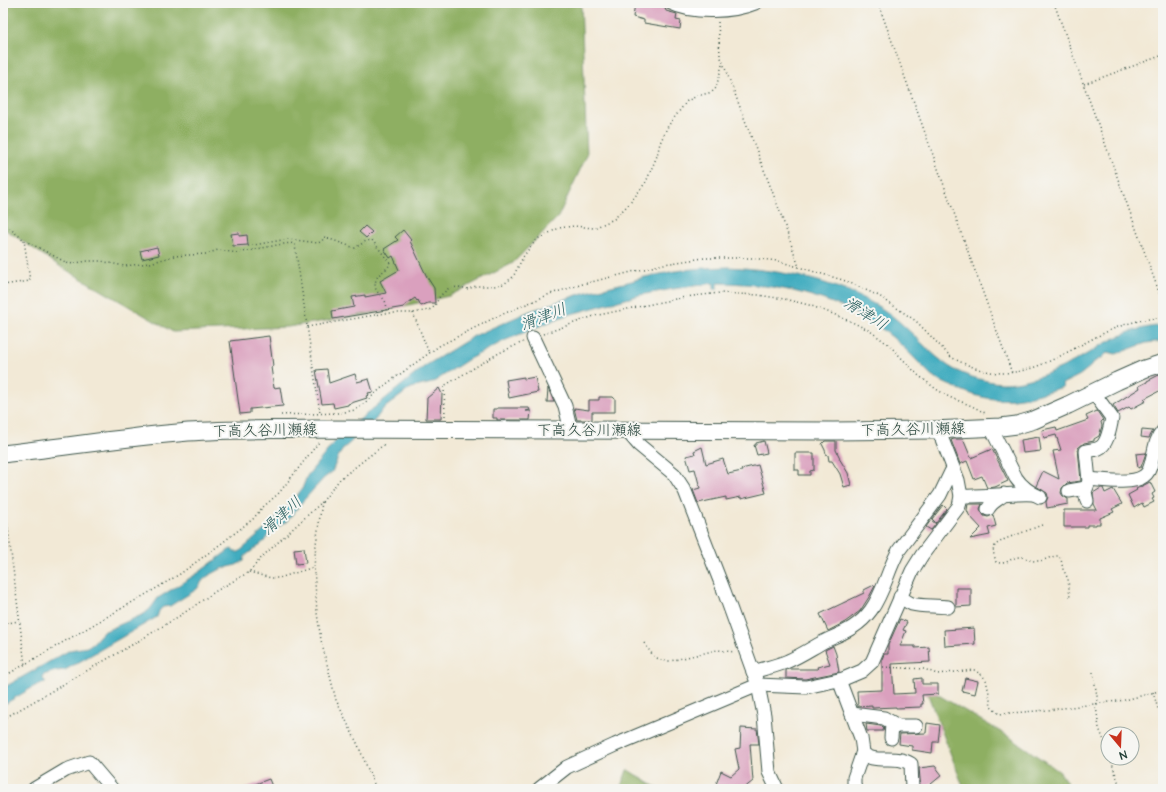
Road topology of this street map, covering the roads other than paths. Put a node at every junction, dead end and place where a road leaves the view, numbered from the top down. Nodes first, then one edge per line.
1 (671, 3) edge
2 (755, 3) edge
3 (739, 5) edge
4 (534, 338) road end
5 (1163, 363) edge
6 (1093, 392) junction
7 (991, 428) junction
8 (938, 430) junction
9 (571, 431) junction
10 (627, 431) junction
11 (1163, 431) edge
12 (3, 454) edge
13 (954, 469) junction
14 (1087, 490) junction
15 (1070, 491) dead end
16 (1004, 494) junction
17 (961, 496) junction
18 (988, 509) dead end
19 (900, 597) junction
20 (948, 607) dead end
21 (753, 672) junction
22 (839, 680) junction
23 (758, 685) junction
24 (852, 714) junction
25 (892, 724) junction
26 (916, 726) dead end
27 (891, 738) dead end
28 (862, 754) junction
29 (34, 789) edge
30 (112, 789) edge
31 (539, 789) edge
32 (777, 789) edge
33 (856, 789) edge
34 (912, 789) edge

1 - 3 street
2 - 3 street
4 - 9 street
5 - 6 main road, 下高久谷川瀬線
6 - 7 main road, 下高久谷川瀬線
6 - 14 street
7 - 8 main road, 下高久谷川瀬線
7 - 16 street
8 - 10 main road, 下高久谷川瀬線
8 - 13 street
9 - 10 main road, 下高久谷川瀬線
9 - 12 main road, 下高久谷川瀬線
10 - 21 street
11 - 14 street
13 - 17 street
13 - 21 street
14 - 15 street
16 - 17 street
16 - 18 street
17 - 19 street
19 - 20 street
19 - 22 street
21 - 23 street
22 - 23 street
22 - 24 street
23 - 31 street
23 - 32 street
24 - 25 street
24 - 28 street
25 - 26 street
25 - 27 street
28 - 33 street
28 - 34 street
29 - 30 street

